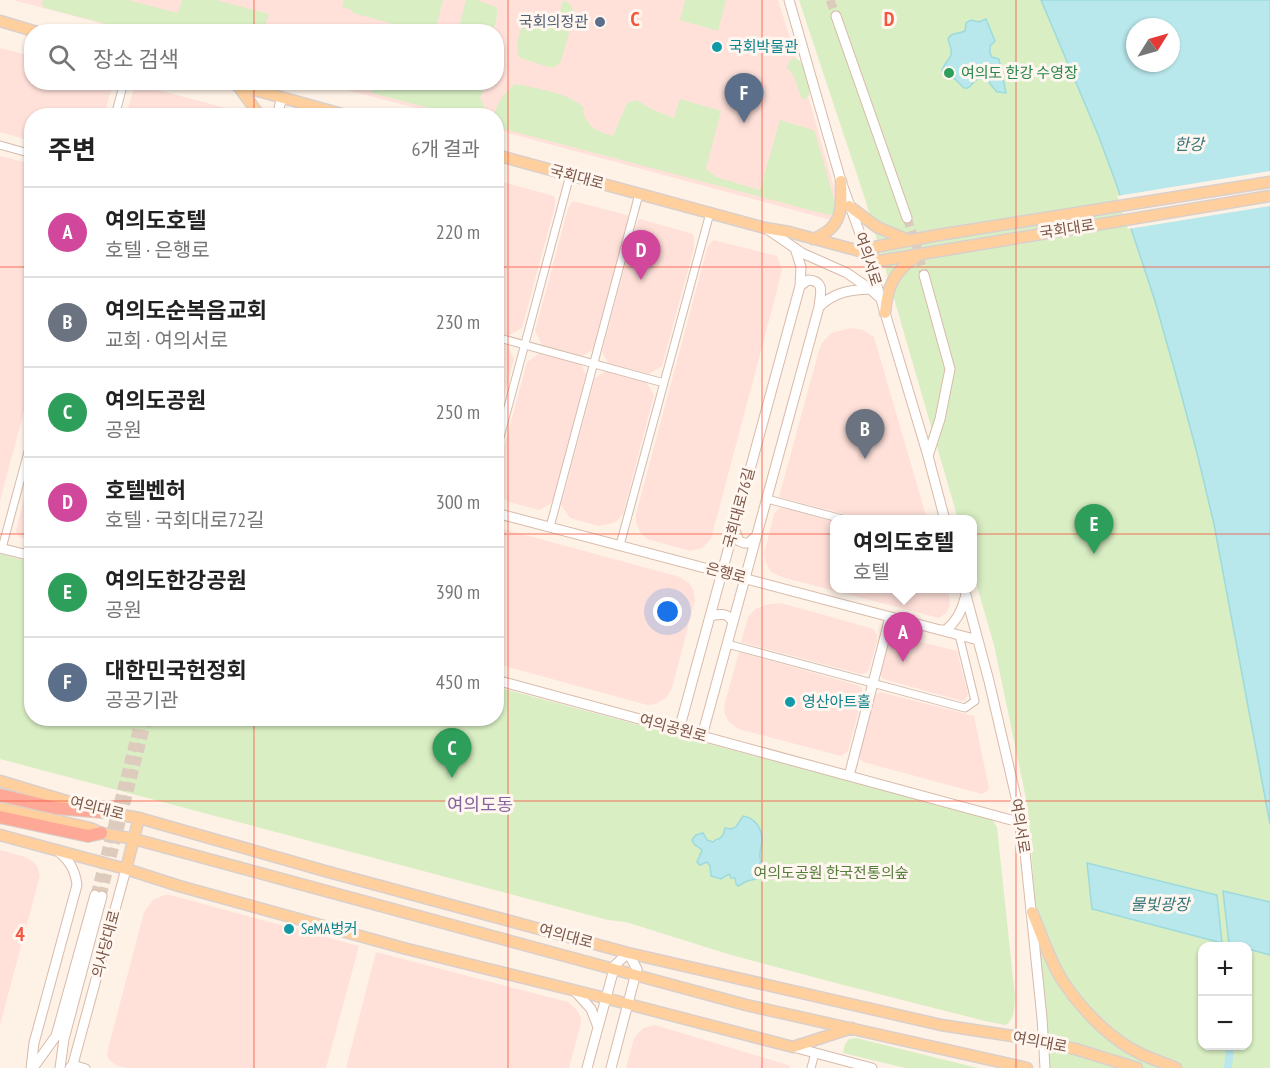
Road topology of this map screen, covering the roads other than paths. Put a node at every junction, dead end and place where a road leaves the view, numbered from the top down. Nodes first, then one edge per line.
1 (789, 0) edge
2 (836, 16) tunnel mouth
3 (0, 21) edge
4 (24, 28) edge
5 (122, 90) edge
6 (241, 90) edge
7 (253, 90) edge
8 (282, 98) junction
9 (117, 108) edge
10 (254, 108) edge
11 (279, 108) edge
12 (316, 108) edge
13 (0, 145) edge
14 (24, 152) edge
15 (504, 158) edge
16 (570, 175) junction
17 (841, 181) junction
18 (1270, 182) edge
19 (639, 194) junction
20 (1270, 196) edge
21 (849, 206) junction
22 (710, 213) junction
23 (907, 218) tunnel mouth
24 (765, 228) junction
25 (813, 239) junction
26 (911, 240) junction
27 (795, 248) junction
28 (867, 253) junction
29 (921, 253) junction
30 (924, 275) tunnel mouth
31 (800, 286) junction
32 (870, 289) junction
33 (881, 300) junction
34 (819, 307) junction
35 (885, 313) junction
36 (504, 339) edge
37 (525, 345) junction
38 (594, 364) junction
39 (664, 383) junction
40 (504, 422) edge
41 (928, 456) junction
42 (24, 465) edge
43 (767, 499) junction
44 (504, 515) edge
45 (830, 515) edge
46 (944, 515) edge
47 (550, 527) junction
48 (734, 528) junction
49 (758, 532) junction
50 (620, 545) junction
51 (1, 548) edge
52 (24, 554) edge
53 (722, 572) junction
54 (745, 578) junction
55 (965, 593) edge
56 (965, 593) edge
57 (710, 616) junction
58 (890, 616) junction
59 (733, 622) junction
60 (940, 630) junction
61 (959, 635) junction
62 (978, 640) junction
63 (727, 644) junction
64 (504, 682) edge
65 (872, 683) junction
66 (679, 730) junction
67 (702, 736) junction
68 (849, 776) junction
69 (0, 781) edge
70 (0, 795) edge
71 (0, 808) edge
72 (103, 812) junction
73 (0, 817) edge
74 (139, 818) junction
75 (1022, 823) junction
76 (101, 833) junction
77 (0, 835) edge
78 (134, 839) junction
79 (56, 850) junction
80 (126, 869) junction
81 (1032, 912) junction
82 (628, 952) junction
83 (614, 970) junction
84 (635, 976) junction
85 (574, 990) junction
86 (605, 998) junction
87 (628, 1004) junction
88 (598, 1027) junction
89 (852, 1028) junction
90 (1043, 1042) junction
91 (792, 1047) junction
92 (814, 1053) junction
93 (72, 1066) edge
94 (32, 1068) edge
95 (60, 1068) edge
96 (86, 1068) edge
97 (587, 1068) edge
98 (611, 1068) edge
99 (811, 1068) edge
100 (872, 1068) edge
101 (1027, 1068) edge
102 (1045, 1068) edge
103 (1137, 1068) edge
104 (1176, 1068) edge

1 - 17 street, 여의서로
2 - 23 street
3 - 4 main road
5 - 9 street
6 - 10 main road
7 - 8 main road
8 - 11 street
8 - 12 main road
13 - 14 street
15 - 16 main road, 국회대로
16 - 19 main road, 국회대로
16 - 37 street
17 - 21 street, 여의서로
17 - 25 main road
18 - 26 main road, 국회대로
19 - 22 main road, 국회대로
19 - 38 street
20 - 29 main road, 국회대로
21 - 26 main road
21 - 28 street, 여의서로
22 - 24 main road, 국회대로
22 - 39 street
24 - 25 main road, 국회대로
24 - 27 street
25 - 28 main road, 국회대로
26 - 28 main road, 국회대로
27 - 31 street, 국회대로76길
27 - 32 street
28 - 29 main road, 국회대로
28 - 33 street, 여의서로
29 - 35 main road
30 - 41 street
31 - 34 street, 국회대로76길
31 - 48 street, 국회대로76길
32 - 33 street
32 - 34 street
33 - 35 street, 여의서로
34 - 43 street, 국회대로76길
35 - 41 street, 여의서로
36 - 37 street
37 - 38 street
37 - 40 street
38 - 39 street
38 - 47 street
39 - 50 street
41 - 46 street, 여의서로
42 - 51 street
43 - 45 street
43 - 49 street, 국회대로76길
44 - 47 street, 은행로
47 - 50 street, 은행로
48 - 49 street
48 - 53 street, 국회대로76길
49 - 54 street, 국회대로76길
50 - 53 street, 은행로
51 - 52 street
53 - 54 street, 은행로
53 - 57 street, 국회대로76길
54 - 58 street, 은행로
54 - 59 street, 국회대로76길
55 - 60 street
56 - 62 street, 여의서로
57 - 59 street
57 - 66 street, 국회대로76길
58 - 60 street, 은행로
58 - 65 street
59 - 63 street, 국회대로76길
60 - 61 street, 은행로
61 - 62 street, 은행로
61 - 65 street
62 - 75 street, 여의서로
63 - 65 street
63 - 67 street, 국회대로76길
64 - 66 street, 여의공원로
65 - 68 street
66 - 67 street, 여의공원로
67 - 68 street, 여의공원로
68 - 75 street, 여의공원로
69 - 72 main road, 여의대로
70 - 72 highway
71 - 76 main road, 여의대로
72 - 74 main road, 여의대로
73 - 76 highway
74 - 78 main road, 의사당대로
74 - 82 main road, 여의대로
75 - 81 street, 여의서로
76 - 78 main road, 여의대로
77 - 79 main road
78 - 80 main road, 의사당대로
78 - 83 main road, 여의대로
79 - 80 main road
79 - 94 street, 의사당대로
80 - 85 main road
80 - 93 street, 의사당대로
81 - 90 street, 여의서로
81 - 104 main road
82 - 83 street
82 - 84 street
82 - 90 main road, 여의대로
83 - 84 main road, 여의대로
83 - 86 street
84 - 87 street
84 - 89 main road, 여의대로
85 - 86 main road
85 - 88 street
86 - 87 main road
86 - 88 street
87 - 91 main road
87 - 98 street
88 - 97 street
89 - 91 main road
89 - 101 main road, 여의대로
90 - 102 street, 여의서로
90 - 103 main road, 여의대로
91 - 92 street
92 - 99 street
92 - 100 street
93 - 96 street
94 - 95 street, 의사당대로

